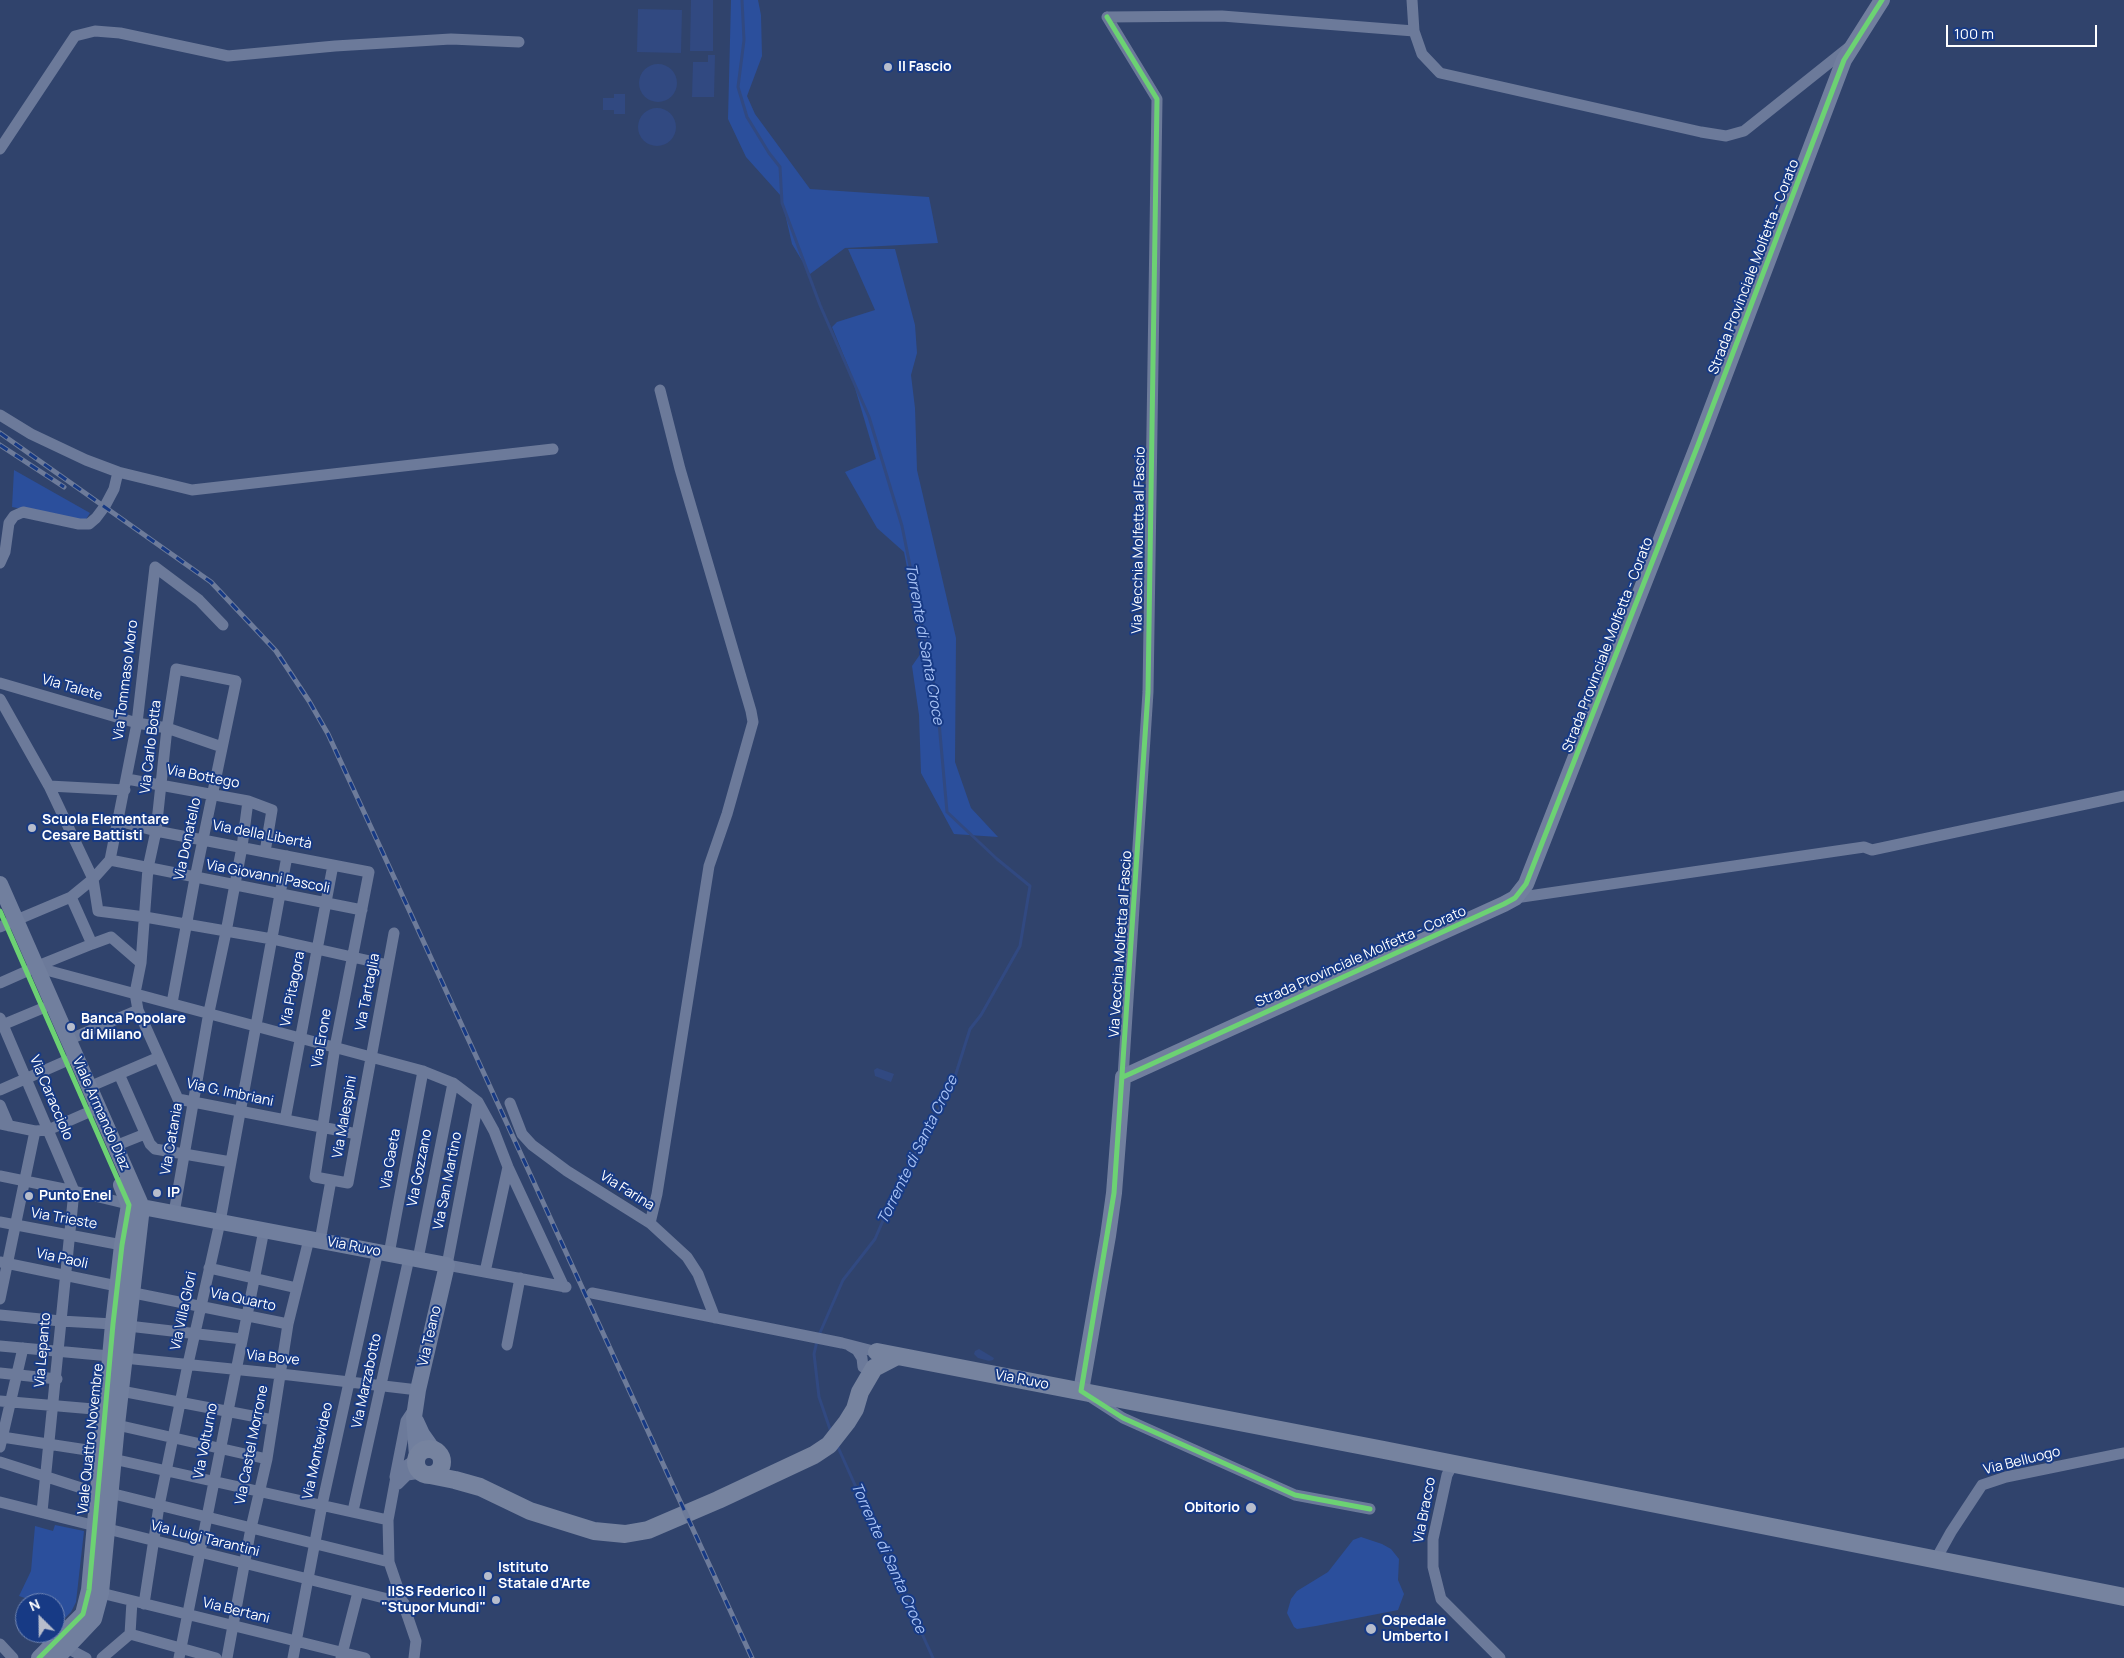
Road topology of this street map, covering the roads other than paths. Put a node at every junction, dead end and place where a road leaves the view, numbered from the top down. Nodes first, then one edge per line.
1 (1412, 0) edge
2 (1882, 0) edge
3 (1414, 31) junction
4 (519, 42) dead end
5 (1853, 44) junction
6 (0, 149) edge
7 (660, 390) dead end
8 (0, 415) edge
9 (553, 449) dead end
10 (118, 472) junction
11 (0, 562) edge
12 (223, 625) dead end
13 (236, 681) joint
14 (0, 683) edge
15 (0, 699) edge
16 (137, 723) junction
17 (167, 728) junction
18 (222, 747) junction
19 (127, 778) junction
20 (162, 783) junction
21 (49, 786) junction
22 (125, 790) junction
23 (213, 794) junction
24 (2124, 796) edge
25 (248, 800) junction
26 (119, 821) junction
27 (156, 831) junction
28 (204, 839) junction
29 (242, 847) junction
30 (265, 852) junction
31 (287, 856) junction
32 (110, 860) junction
33 (333, 865) junction
34 (148, 868) junction
35 (369, 872) joint
36 (195, 878) junction
37 (93, 879) junction
38 (0, 884) edge
39 (234, 886) junction
40 (280, 896) junction
41 (71, 897) junction
42 (1515, 898) junction
43 (326, 904) junction
44 (362, 910) junction
45 (145, 917) junction
46 (5, 920) edge
47 (188, 925) junction
48 (226, 932) junction
49 (394, 933) dead end
50 (272, 939) junction
51 (92, 944) junction
52 (316, 950) junction
53 (354, 957) junction
54 (141, 963) junction
55 (388, 965) junction
56 (31, 969) junction
57 (0, 983) edge
58 (134, 994) junction
59 (172, 1003) junction
60 (43, 1008) junction
61 (138, 1010) junction
62 (208, 1012) junction
63 (1, 1023) edge
64 (255, 1025) junction
65 (299, 1037) junction
66 (68, 1040) junction
67 (335, 1047) junction
68 (159, 1057) junction
69 (371, 1057) junction
70 (66, 1061) junction
71 (422, 1071) junction
72 (119, 1074) junction
73 (1123, 1077) junction
74 (26, 1078) junction
75 (453, 1083) junction
76 (89, 1087) junction
77 (0, 1090) edge
78 (194, 1102) junction
79 (478, 1102) junction
80 (510, 1103) dead end
81 (0, 1105) edge
82 (240, 1111) junction
83 (89, 1112) junction
84 (285, 1120) junction
85 (3, 1127) edge
86 (323, 1127) junction
87 (48, 1130) junction
88 (35, 1131) junction
89 (145, 1134) junction
90 (357, 1134) junction
91 (116, 1146) junction
92 (184, 1154) junction
93 (231, 1162) junction
94 (508, 1167) junction
95 (0, 1176) edge
96 (25, 1180) junction
97 (331, 1180) junction
98 (348, 1183) joint
99 (74, 1191) junction
100 (136, 1206) junction
101 (174, 1213) junction
102 (0, 1222) edge
103 (220, 1222) junction
104 (650, 1223) junction
105 (16, 1225) junction
106 (264, 1230) junction
107 (69, 1234) junction
108 (315, 1240) junction
109 (122, 1245) junction
110 (383, 1253) junction
111 (414, 1258) junction
112 (4, 1262) edge
113 (447, 1265) junction
114 (209, 1268) junction
115 (486, 1272) junction
116 (64, 1275) junction
117 (253, 1278) junction
118 (520, 1278) junction
119 (117, 1286) junction
120 (297, 1288) junction
121 (134, 1293) junction
122 (592, 1293) dead end
123 (0, 1299) edge
124 (201, 1306) junction
125 (0, 1315) edge
126 (246, 1315) junction
127 (715, 1318) junction
128 (61, 1321) junction
129 (288, 1324) junction
130 (121, 1325) junction
131 (195, 1334) junction
132 (242, 1339) junction
133 (845, 1344) junction
134 (0, 1346) edge
135 (507, 1346) dead end
136 (23, 1348) junction
137 (58, 1352) junction
138 (118, 1357) junction
139 (872, 1362) junction
140 (188, 1364) junction
141 (235, 1369) junction
142 (0, 1373) edge
143 (281, 1374) junction
144 (17, 1375) junction
145 (57, 1379) junction
146 (348, 1382) junction
147 (381, 1385) junction
148 (418, 1390) junction
149 (121, 1392) junction
150 (1081, 1392) junction
151 (5, 1402) edge
152 (181, 1403) junction
153 (53, 1407) junction
154 (105, 1410) junction
155 (226, 1412) junction
156 (414, 1412) junction
157 (273, 1420) junction
158 (116, 1425) junction
159 (174, 1438) junction
160 (1, 1442) edge
161 (50, 1443) junction
162 (220, 1448) junction
163 (437, 1453) junction
164 (2124, 1453) edge
165 (107, 1456) junction
166 (267, 1459) junction
167 (0, 1462) edge
168 (1453, 1464) junction
169 (421, 1466) junction
170 (167, 1471) junction
171 (46, 1478) junction
172 (214, 1482) junction
173 (394, 1487) junction
174 (480, 1488) junction
175 (260, 1491) junction
176 (103, 1493) junction
177 (0, 1502) edge
178 (322, 1504) junction
179 (159, 1506) junction
180 (1370, 1509) dead end
181 (353, 1511) junction
182 (42, 1512) junction
183 (205, 1517) junction
184 (388, 1520) junction
185 (100, 1528) junction
186 (251, 1528) junction
187 (154, 1541) junction
188 (314, 1544) junction
189 (199, 1552) junction
190 (1936, 1559) junction
191 (388, 1562) junction
192 (245, 1564) junction
193 (309, 1580) junction
194 (358, 1592) junction
195 (101, 1593) junction
196 (2124, 1597) edge
197 (132, 1601) junction
198 (144, 1604) junction
199 (404, 1604) junction
200 (187, 1614) junction
201 (233, 1625) junction
202 (130, 1634) junction
203 (297, 1641) junction
204 (0, 1644) edge
205 (62, 1653) edge
206 (180, 1653) edge
207 (342, 1655) edge
208 (13, 1658) edge
209 (39, 1658) edge
210 (86, 1658) edge
211 (102, 1658) edge
212 (216, 1658) edge
213 (227, 1658) edge
214 (293, 1658) edge
215 (365, 1658) edge
216 (414, 1658) edge
217 (1500, 1658) edge

1 - 3 street
2 - 5 main road, Strada Provinciale Molfetta - Corato
3 - 5 street
3 - 73 street, Via Vecchia Molfetta al Fascio
4 - 6 street
5 - 42 main road, Strada Provinciale Molfetta - Corato
7 - 104 street
8 - 10 street
9 - 10 street
10 - 11 street
12 - 16 street, Via Tommaso Moro
13 - 17 street, Via Carlo Botta
13 - 18 street, Via Donatello
14 - 16 street, Via Talete
15 - 21 street
16 - 17 street, Via Talete
16 - 19 street, Via Tommaso Moro
17 - 18 street, Via Talete
17 - 20 street, Via Carlo Botta
18 - 23 street, Via Donatello
19 - 20 street, Via Bottego
19 - 22 street, Via Tommaso Moro
20 - 23 street, Via Bottego
20 - 27 street, Via Carlo Botta
21 - 22 street
21 - 37 street
22 - 26 street, Via Tommaso Moro
23 - 25 street, Via Bottego
23 - 28 street, Via Donatello
24 - 42 street
25 - 29 street, Via Catania
25 - 30 street, Via Bottego
26 - 27 street, Via della Libertà
26 - 32 street, Via Tommaso Moro
27 - 28 street, Via della Libertà
27 - 34 street, Via Carlo Botta
28 - 29 street, Via della Libertà
28 - 36 street, Via Donatello
29 - 30 street, Via della Libertà
29 - 39 street, Via Catania
30 - 31 street, Via della Libertà
31 - 33 street, Via della Libertà
31 - 40 street, Via Villa Glori
32 - 34 street, Via Giovanni Pascoli
32 - 37 street, Via Tommaso Moro
33 - 35 street, Via della Libertà
33 - 43 street, Via Pitagora
34 - 36 street, Via Giovanni Pascoli
34 - 45 street, Via Carlo Botta
35 - 44 street, Via Erone
36 - 39 street, Via Giovanni Pascoli
36 - 47 street, Via Donatello
37 - 41 street, Via Tommaso Moro
37 - 45 street
38 - 46 main road
39 - 40 street, Via Giovanni Pascoli
39 - 48 street, Via Catania
40 - 43 street, Via Giovanni Pascoli
40 - 50 street, Via Villa Glori
41 - 46 street, Via Tommaso Moro
41 - 51 street
42 - 73 main road, Strada Provinciale Molfetta - Corato
43 - 44 street, Via Giovanni Pascoli
43 - 52 street, Via Pitagora
44 - 53 street, Via Erone
45 - 47 street
45 - 54 street, Via Carlo Botta
46 - 56 main road
47 - 48 street
47 - 59 street, Via Donatello
48 - 50 street
48 - 62 street, Via Catania
49 - 55 street, Via Tartaglia
50 - 52 street
50 - 64 street, Via Villa Glori
51 - 54 street
51 - 56 street
52 - 53 street
52 - 65 street, Via Pitagora
53 - 55 street
53 - 67 street, Via Erone
54 - 58 street, Via Carlo Botta
55 - 69 street, Via Tartaglia
56 - 57 street
56 - 58 street
56 - 60 main road
56 - 66 main road, Viale Armando Diaz
58 - 59 street
58 - 61 street, Via G. Imbriani
59 - 62 street
60 - 63 street
60 - 70 main road
61 - 66 street
61 - 68 street, Via G. Imbriani
62 - 64 street
62 - 78 street, Via Catania
63 - 74 street, Via Caracciolo
64 - 65 street
64 - 82 street, Via Villa Glori
65 - 67 street
65 - 84 street, Via Pitagora
66 - 76 main road, Viale Armando Diaz
67 - 69 street
67 - 86 street, Via Erone
68 - 72 street
68 - 78 street, Via G. Imbriani
69 - 71 street
69 - 90 street, Via Malespini
70 - 74 street
70 - 83 main road
71 - 75 street
71 - 110 street, Via Gaeta
72 - 76 street
72 - 89 street
73 - 150 main road
74 - 77 street
74 - 87 street, Via Caracciolo
75 - 79 street
75 - 111 street, Via Gozzano
76 - 91 main road, Viale Armando Diaz
78 - 82 street, Via G. Imbriani
78 - 92 street, Via Catania
79 - 94 street
79 - 113 street, Via San Martino
80 - 104 street, Via Farina
81 - 85 street
82 - 84 street, Via G. Imbriani
82 - 93 street, Via Villa Glori
83 - 87 street
83 - 100 main road
84 - 86 street, Via G. Imbriani
85 - 88 street
86 - 90 street, Via G. Imbriani
86 - 97 street, Via Erone
87 - 88 street
87 - 99 street, Via Caracciolo
88 - 96 street
89 - 91 street
89 - 92 street
90 - 98 street, Via Malespini
91 - 100 main road, Viale Armando Diaz
92 - 93 street
92 - 101 street, Via Catania
93 - 103 street, Via Villa Glori
94 - 115 street
94 - 118 street, Via Ruvo
95 - 96 street
96 - 99 street
96 - 105 street
97 - 98 street, Via Erone
97 - 108 street, Via Castel Morrone
99 - 100 street
99 - 107 street, Via Lepanto
100 - 101 main road, Via Ruvo
100 - 109 main road, Viale Quattro Novembre
100 - 121 main road, Viale Quattro Novembre
101 - 103 main road, Via Ruvo
102 - 105 street, Via Trieste
103 - 106 main road, Via Ruvo
103 - 114 street, Via Villa Glori
104 - 127 street, Via Farina
105 - 107 street, Via Trieste
105 - 112 street
106 - 108 main road, Via Ruvo
106 - 117 street, Via Volturno
107 - 109 street, Via Trieste
107 - 116 street, Via Lepanto
108 - 110 main road, Via Ruvo
108 - 120 street, Via Castel Morrone
109 - 119 main road, Viale Quattro Novembre
110 - 111 main road, Via Ruvo
110 - 146 street, Via Montevideo
111 - 113 main road, Via Ruvo
111 - 147 street, Via Marzabotto
112 - 116 street, Via Paoli
112 - 123 street
113 - 115 street, Via Ruvo
113 - 148 main road, Via Teano
114 - 117 street
114 - 124 street, Via Villa Glori
115 - 118 street, Via Ruvo
116 - 119 street, Via Paoli
116 - 128 street, Via Lepanto
117 - 120 street
117 - 126 street, Via Volturno
118 - 135 street
119 - 130 main road, Viale Quattro Novembre
120 - 129 street, Via Castel Morrone
121 - 124 street, Via Quarto
121 - 130 main road, Viale Quattro Novembre
122 - 127 street, Via Ruvo
124 - 126 street, Via Quarto
124 - 131 street, Via Villa Glori
125 - 128 street
126 - 129 street, Via Quarto
126 - 132 street, Via Volturno
127 - 133 street, Via Ruvo
128 - 130 street
128 - 137 street, Via Lepanto
129 - 143 street, Via Castel Morrone
130 - 131 street
130 - 138 main road, Viale Quattro Novembre
131 - 132 street
131 - 140 street, Via Villa Glori
132 - 141 street, Via Volturno
133 - 139 street, Via Ruvo
133 - 139 street
134 - 136 street, Via Bove
136 - 137 street, Via Bove
136 - 144 street
137 - 138 street, Via Bove
137 - 145 street, Via Lepanto
138 - 140 street, Via Bove
138 - 149 main road, Viale Quattro Novembre
138 - 154 main road, Viale Quattro Novembre
139 - 150 main road, Via Ruvo
139 - 174 main road
140 - 141 street, Via Bove
140 - 152 street, Via Villa Glori
141 - 143 street, Via Bove
141 - 155 street, Via Volturno
142 - 144 street
143 - 146 street, Via Bove
143 - 157 street, Via Castel Morrone
144 - 145 street
144 - 151 street
145 - 153 street, Via Lepanto
146 - 147 street, Via Bove
146 - 178 street, Via Montevideo
147 - 148 street, Via Bove
147 - 181 street, Via Marzabotto
148 - 156 main road, Via Teano
149 - 152 street
149 - 158 main road, Viale Quattro Novembre
150 - 168 main road, Via Ruvo
150 - 180 street
151 - 153 street
151 - 160 street
152 - 155 street
152 - 159 street, Via Villa Glori
153 - 154 street
153 - 161 street, Via Lepanto
154 - 165 main road, Viale Quattro Novembre
155 - 157 street
155 - 162 street, Via Volturno
156 - 163 main road
156 - 169 main road, Via Teano
156 - 173 street, Via Teano
157 - 166 street, Via Castel Morrone
158 - 159 street
158 - 165 main road, Viale Quattro Novembre
159 - 162 street
159 - 170 street, Via Villa Glori
160 - 161 street
161 - 165 street
161 - 171 street, Via Lepanto
162 - 166 street
162 - 172 street, Via Volturno
163 - 169 main road
163 - 169 main road
163 - 174 main road
164 - 190 street, Via Belluogo
165 - 170 street
165 - 176 main road, Viale Quattro Novembre
166 - 175 street, Via Castel Morrone
167 - 171 street
168 - 190 main road, Via Ruvo
168 - 217 street, Via Bracco
169 - 173 street
169 - 174 main road
170 - 172 street
170 - 179 street, Via Villa Glori
171 - 176 street
171 - 182 street, Via Lepanto
172 - 175 street
172 - 183 street, Via Volturno
173 - 184 street, Via Teano
175 - 178 street
175 - 186 street, Via Castel Morrone
176 - 179 street
176 - 185 main road, Viale Quattro Novembre
177 - 182 street, Via Luigi Tarantini
178 - 181 street
178 - 188 street, Via Montevideo
179 - 183 street
179 - 187 street, Via Villa Glori
181 - 184 street
182 - 185 street, Via Luigi Tarantini
183 - 186 street
183 - 189 street, Via Volturno
184 - 191 street, Via Teano
185 - 187 street, Via Luigi Tarantini
185 - 195 main road, Viale Quattro Novembre
185 - 209 main road, Viale Quattro Novembre
186 - 188 street
186 - 192 street, Via Castel Morrone
187 - 189 street, Via Luigi Tarantini
187 - 198 street, Via Villa Glori
188 - 191 street
188 - 193 street, Via Montevideo
189 - 192 street, Via Luigi Tarantini
189 - 200 street, Via Volturno
190 - 196 main road, Via Ruvo
191 - 199 street, Via Teano
192 - 193 street, Via Luigi Tarantini
192 - 201 street, Via Castel Morrone
193 - 194 street, Via Luigi Tarantini
193 - 203 street, Via Montevideo
194 - 199 street, Via Luigi Tarantini
194 - 207 street
195 - 197 street, Via Bertani
195 - 205 main road, Viale Quattro Novembre
197 - 198 street, Via Bertani
197 - 202 street
198 - 200 street, Via Bertani
199 - 216 street, Via Teano
200 - 201 street, Via Bertani
200 - 206 street, Via Volturno
201 - 203 street, Via Bertani
201 - 213 street, Via Castel Morrone
202 - 206 street
202 - 211 street
203 - 207 street, Via Bertani
203 - 214 street, Via Montevideo
204 - 208 street
205 - 210 street
206 - 212 street
207 - 215 street, Via Bertani

